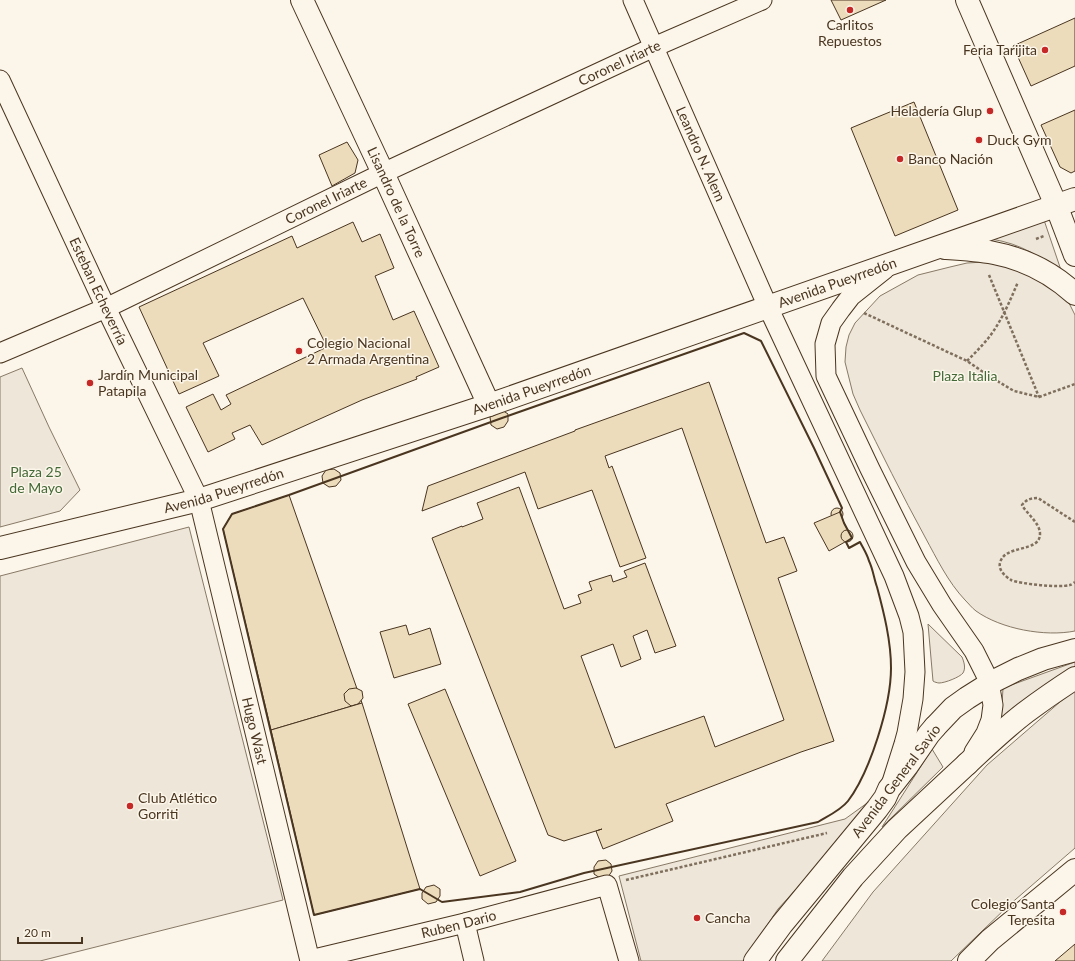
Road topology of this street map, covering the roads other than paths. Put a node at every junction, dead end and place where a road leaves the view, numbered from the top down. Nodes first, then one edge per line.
1 (302, 0) edge
2 (633, 0) edge
3 (762, 0) edge
4 (967, 0) edge
5 (654, 47) junction
6 (0, 80) edge
7 (383, 173) junction
8 (1065, 202) edge
9 (940, 247) junction
10 (1075, 255) edge
11 (891, 264) junction
12 (1075, 294) edge
13 (768, 307) junction
14 (106, 308) junction
15 (0, 354) edge
16 (489, 405) junction
17 (199, 500) junction
18 (0, 548) edge
19 (1075, 650) edge
20 (1075, 678) edge
21 (989, 684) junction
22 (967, 764) junction
23 (889, 789) junction
24 (1075, 870) edge
25 (465, 923) junction
26 (310, 961) edge
27 (474, 961) edge
28 (629, 961) edge
29 (755, 961) edge
30 (787, 961) edge
31 (969, 961) edge

1 - 7 main road, Lisandro de la Torre
2 - 5 street, Leandro N. Alem
3 - 5 street, Coronel Iriarte
4 - 8 main road
5 - 7 street, Coronel Iriarte
5 - 13 street, Leandro N. Alem
6 - 14 street, Esteban Echeverría
7 - 14 street, Coronel Iriarte
7 - 16 main road, Lisandro de la Torre
8 - 9 main road, Avenida Pueyrredón
8 - 10 main road
9 - 11 main road, Avenida Pueyrredón
9 - 12 main road
11 - 13 main road, Avenida Pueyrredón
11 - 21 street
13 - 16 main road, Avenida Pueyrredón
13 - 23 street, Leandro N. Alem
14 - 15 street, Coronel Iriarte
14 - 17 street, Esteban Echeverría
16 - 17 main road, Avenida Pueyrredón
17 - 18 main road, Avenida Pueyrredón
17 - 26 street, Hugo Wast
19 - 21 main road, Avenida General Savio
20 - 22 main road, Avenida General Savio
21 - 22 street
21 - 23 main road, Avenida General Savio
22 - 30 main road, Avenida General Savio
23 - 29 main road, Avenida General Savio
24 - 31 main road
25 - 26 street, Ruben Dario
25 - 27 street
25 - 28 street, Ruben Dario

